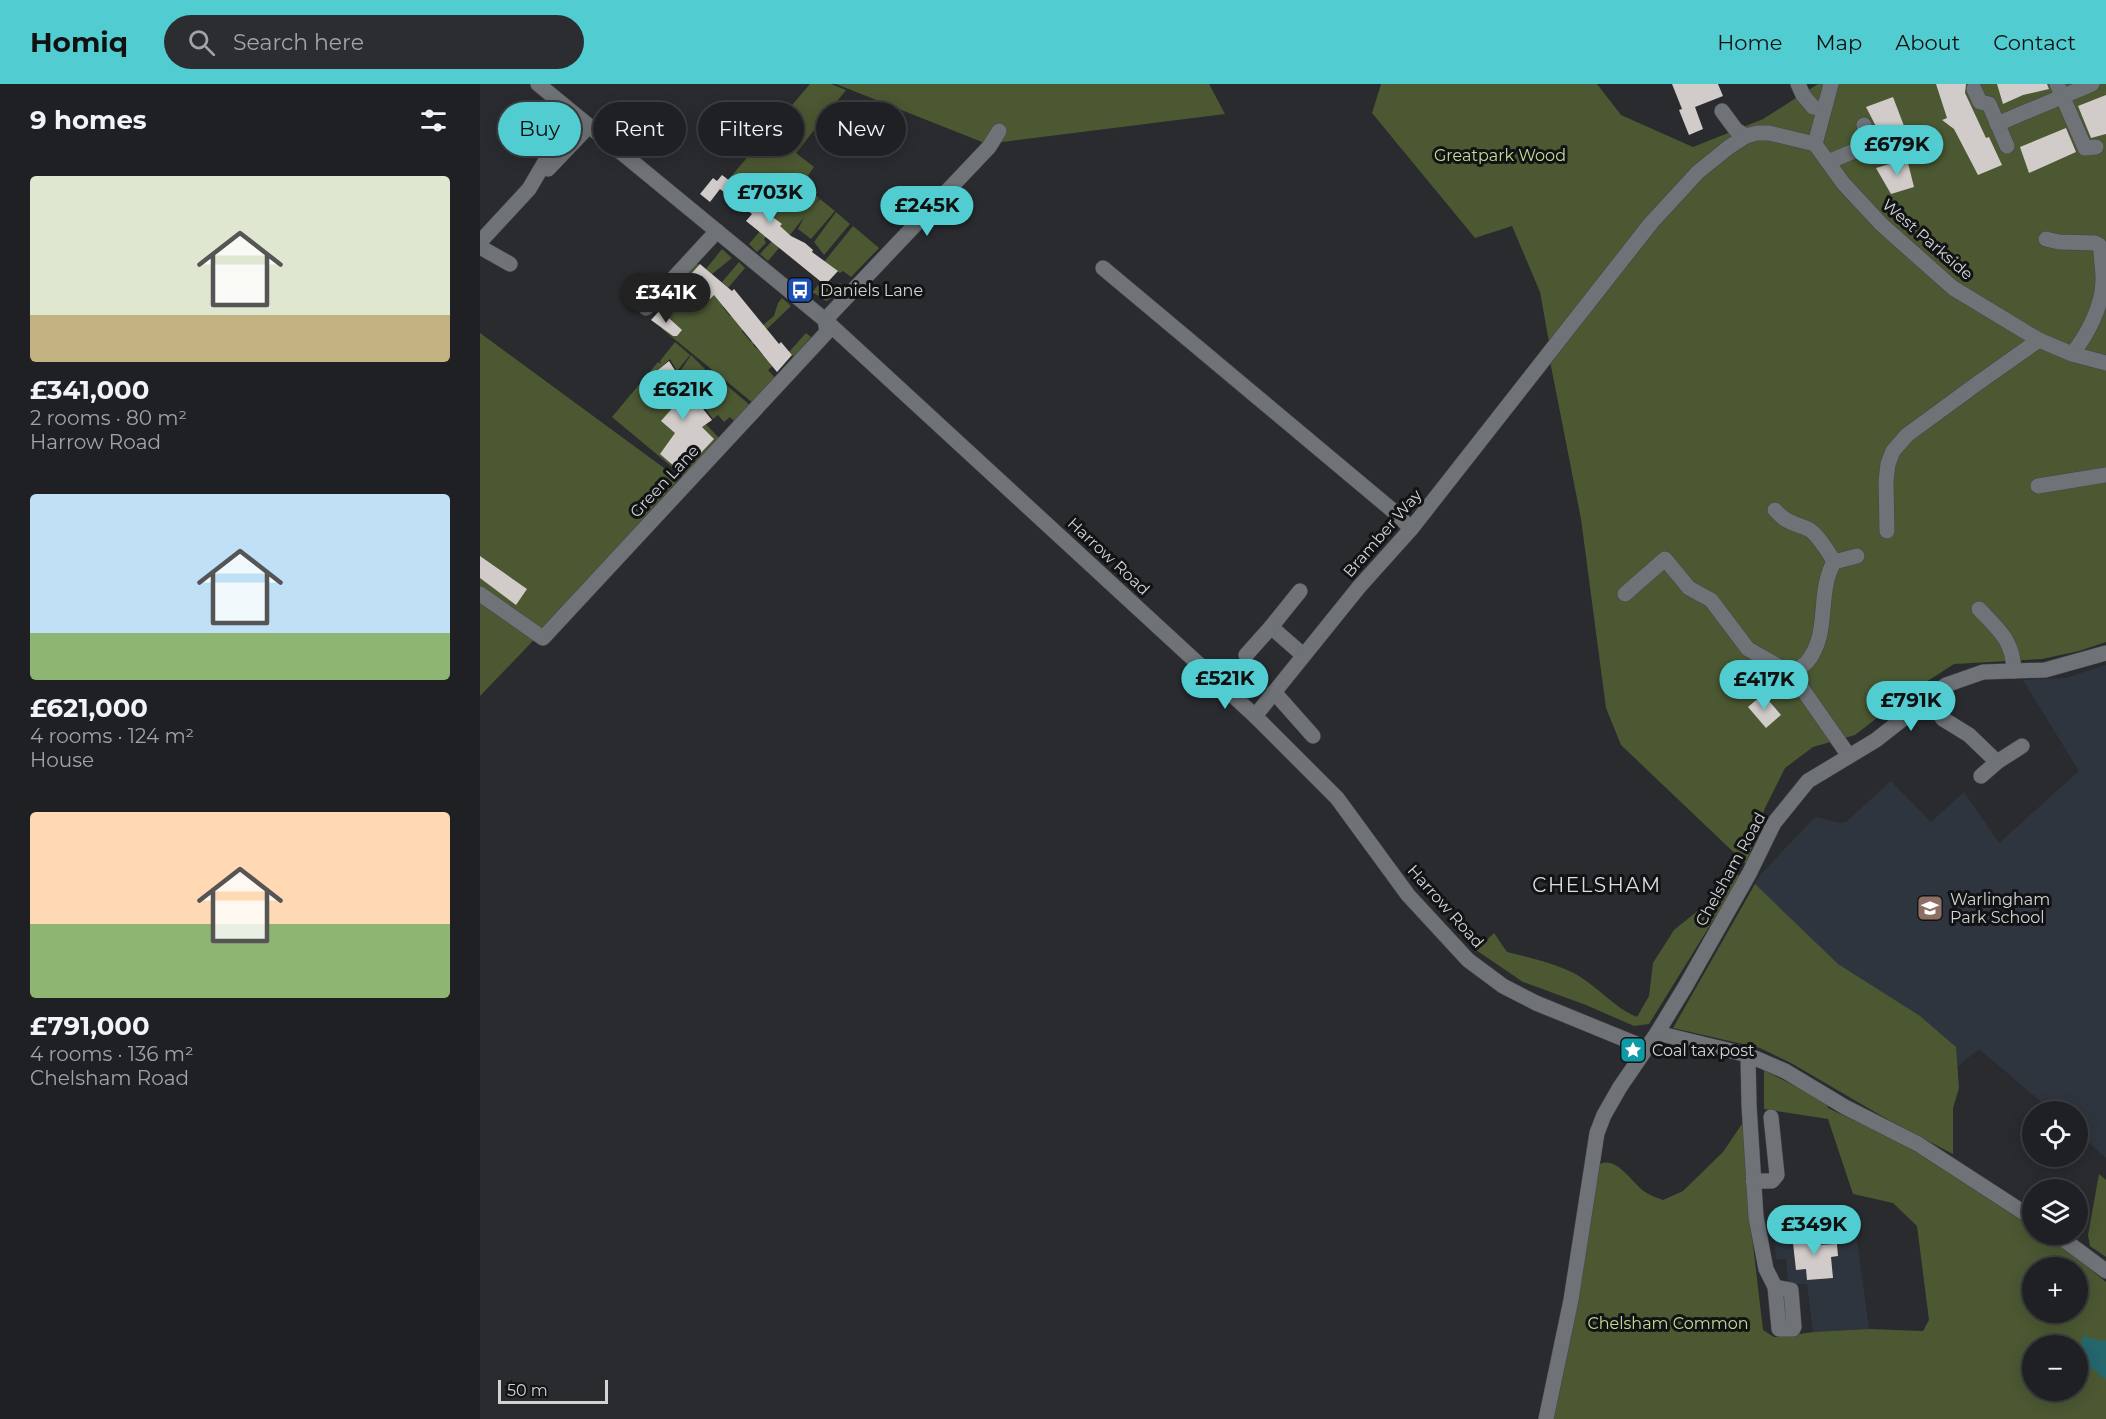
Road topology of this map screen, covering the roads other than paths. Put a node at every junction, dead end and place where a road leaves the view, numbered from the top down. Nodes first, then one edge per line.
1 (538, 84) edge
2 (1798, 84) edge
3 (1831, 84) edge
4 (2092, 84) edge
5 (1974, 89) dead end
6 (2060, 90) edge
7 (559, 102) edge
8 (1823, 109) junction
9 (1722, 111) dead end
10 (581, 120) edge
11 (1997, 124) junction
12 (1863, 125) dead end
13 (589, 126) junction
14 (999, 131) dead end
15 (1746, 136) junction
16 (1815, 144) junction
17 (2007, 146) dead end
18 (2096, 147) dead end
19 (548, 156) edge
20 (1828, 162) junction
21 (529, 189) junction
22 (717, 231) junction
23 (2046, 238) dead end
24 (480, 242) edge
25 (2102, 242) edge
26 (480, 247) edge
27 (510, 264) dead end
28 (1103, 268) dead end
29 (646, 308) dead end
30 (825, 320) junction
31 (2039, 340) junction
32 (2072, 354) junction
33 (2106, 363) edge
34 (2106, 476) edge
35 (2038, 486) dead end
36 (1775, 510) dead end
37 (1411, 529) junction
38 (1887, 531) dead end
39 (1857, 556) dead end
40 (1834, 562) junction
41 (1300, 591) dead end
42 (480, 594) edge
43 (1625, 594) dead end
44 (1979, 609) dead end
45 (1271, 627) junction
46 (2106, 653) edge
47 (1246, 655) dead end
48 (1303, 655) junction
49 (2014, 671) junction
50 (1792, 674) junction
51 (1274, 692) junction
52 (1928, 697) junction
53 (1255, 716) junction
54 (1313, 736) dead end
55 (2022, 746) dead end
56 (1850, 756) junction
57 (1997, 762) junction
58 (1981, 776) dead end
59 (1657, 1033) junction
60 (1646, 1048) junction
61 (1748, 1055) junction
62 (1771, 1117) dead end
63 (1753, 1181) junction
64 (2022, 1212) edge
65 (2071, 1245) edge
66 (2106, 1271) edge
67 (1775, 1287) dead end
68 (1546, 1419) edge

1 - 7 street, Harrow Road
2 - 8 street
3 - 8 street
4 - 6 street
5 - 11 street
6 - 11 street
6 - 18 street
8 - 16 street
9 - 15 street
10 - 13 street, Harrow Road
11 - 17 street
12 - 20 street
13 - 21 street
13 - 22 street, Harrow Road
14 - 30 street
15 - 16 street
15 - 37 street, Bramber Way
16 - 20 street, West Parkside
19 - 21 street
20 - 31 street, West Parkside
21 - 24 street
22 - 29 street
22 - 30 street, Harrow Road
23 - 25 street
25 - 32 street
26 - 27 street
28 - 37 street
30 - 42 street, Green Lane
30 - 53 street, Harrow Road
31 - 32 street, West Parkside
31 - 38 street
32 - 33 street, West Parkside
34 - 35 street
36 - 40 street
37 - 48 street, Bramber Way
39 - 40 street
40 - 50 street
41 - 45 street
43 - 50 street
44 - 49 street
45 - 47 street
45 - 48 street
46 - 49 street, Chelsham Road
48 - 51 street, Bramber Way
49 - 52 street, Chelsham Road
50 - 56 street
51 - 53 street, Bramber Way
51 - 54 street
52 - 56 street, Chelsham Road
52 - 57 street
53 - 60 street, Harrow Road
55 - 57 street
56 - 59 street, Chelsham Road
57 - 58 street
59 - 60 street
59 - 61 street
60 - 68 street
61 - 63 street
61 - 64 street
62 - 63 street
63 - 67 street
65 - 66 street

